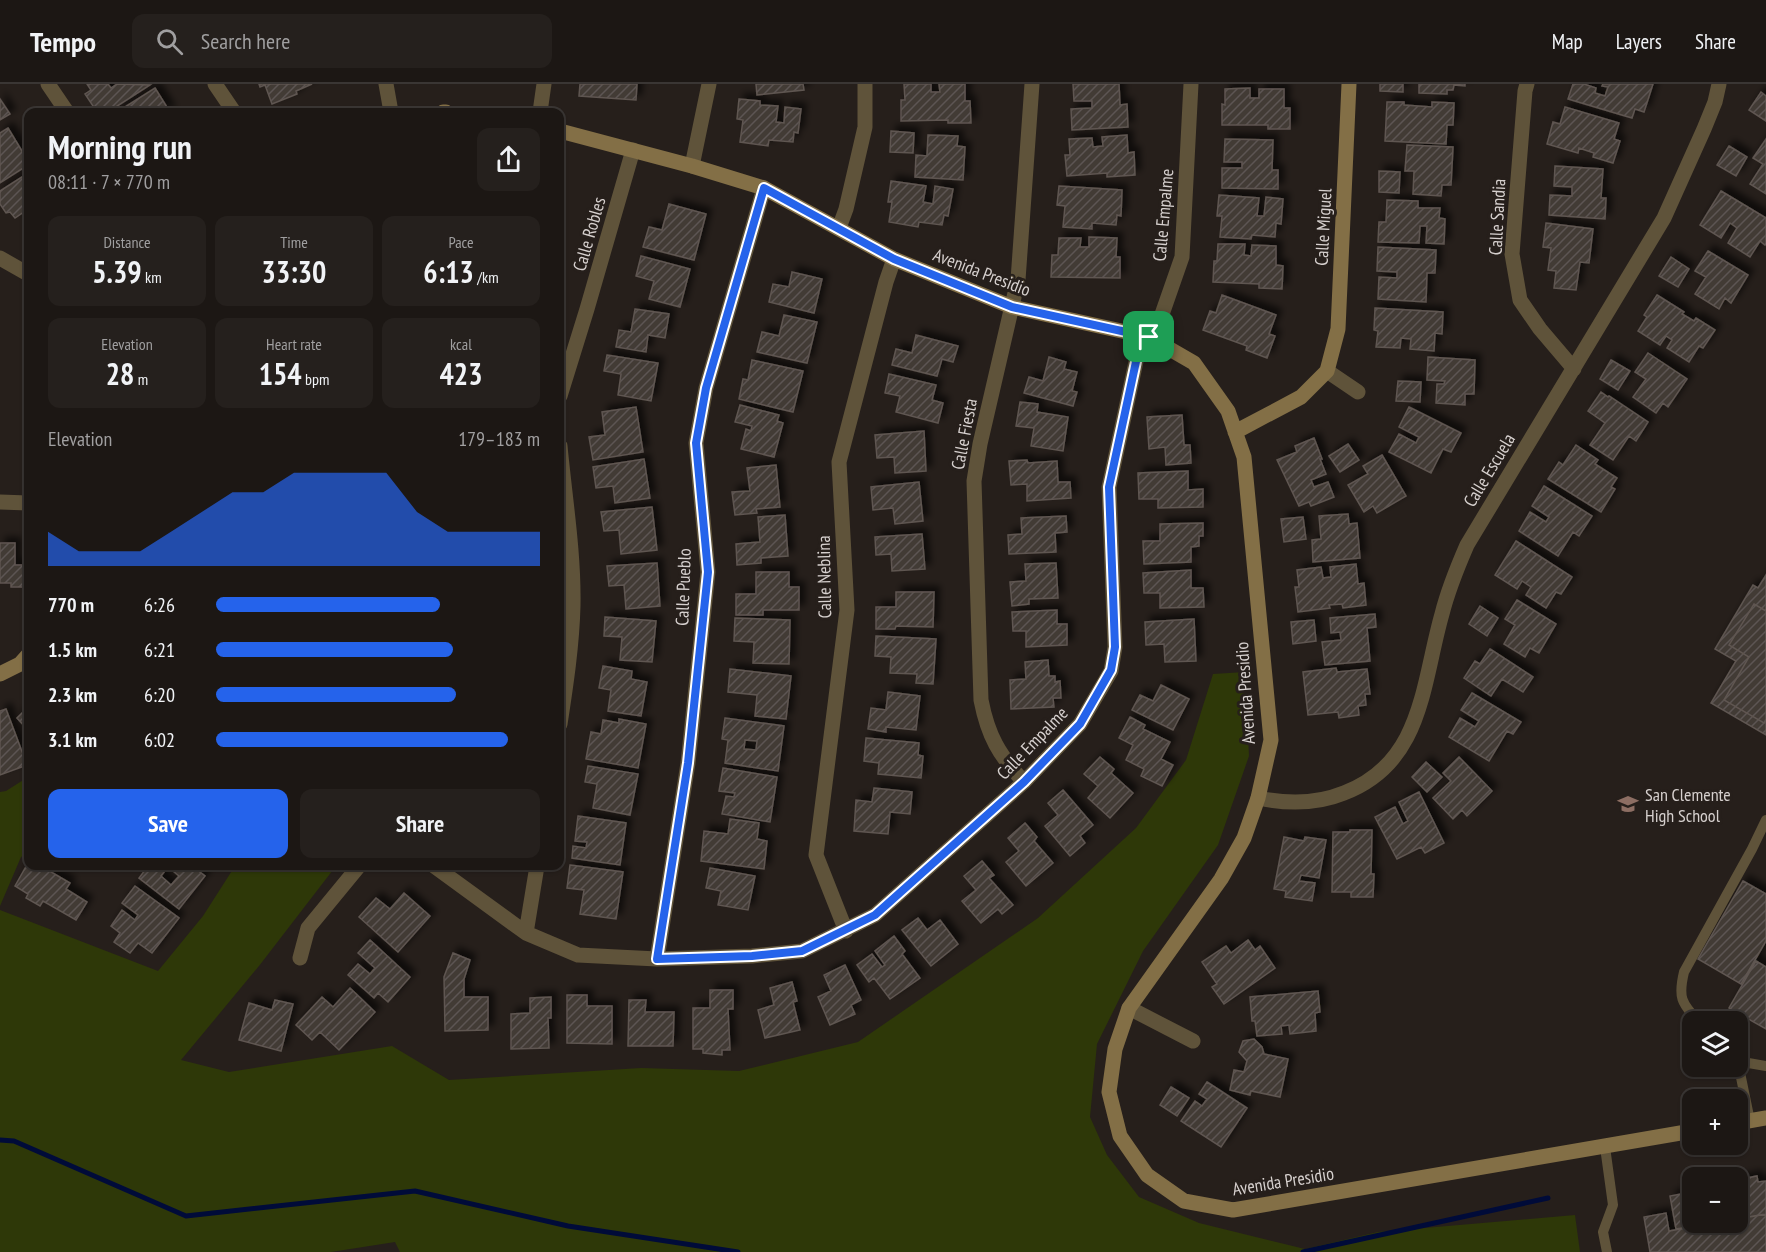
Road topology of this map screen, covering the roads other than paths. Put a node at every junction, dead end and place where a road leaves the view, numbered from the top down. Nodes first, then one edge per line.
1 (48, 84) edge
2 (215, 84) edge
3 (386, 84) edge
4 (544, 84) edge
5 (709, 84) edge
6 (865, 84) edge
7 (1032, 84) edge
8 (1191, 84) edge
9 (1349, 84) edge
10 (1527, 84) edge
11 (1719, 84) edge
12 (64, 108) edge
13 (231, 108) edge
14 (390, 108) edge
15 (541, 108) edge
16 (564, 132) edge
17 (633, 150) junction
18 (692, 165) junction
19 (764, 188) junction
20 (839, 228) junction
21 (0, 258) edge
22 (894, 259) junction
23 (24, 272) edge
24 (1012, 307) junction
25 (1149, 337) junction
26 (1574, 369) junction
27 (1327, 371) junction
28 (564, 383) edge
29 (1358, 392) dead end
30 (1235, 432) junction
31 (564, 487) edge
32 (0, 502) edge
33 (24, 502) edge
34 (24, 660) edge
35 (0, 674) edge
36 (564, 697) edge
37 (1024, 782) junction
38 (1258, 798) junction
39 (1766, 820) edge
40 (356, 870) edge
41 (439, 870) edge
42 (536, 870) edge
43 (846, 931) junction
44 (526, 933) junction
45 (300, 958) dead end
46 (657, 959) junction
47 (1130, 1008) junction
48 (1688, 1011) edge
49 (1193, 1041) dead end
50 (1748, 1063) edge
51 (1766, 1066) edge
52 (1766, 1118) edge
53 (1748, 1121) edge
54 (1682, 1133) edge
55 (1605, 1147) junction
56 (1606, 1252) edge

1 - 12 street
2 - 13 street
3 - 14 street
4 - 15 street
5 - 18 street
6 - 20 street
7 - 24 street, Calle Fiesta
8 - 25 street, Calle Empalme
9 - 27 street, Calle Miguel
10 - 26 street, Calle Sandia
11 - 26 street, Calle Escuela
16 - 17 street, Avenida Presidio
17 - 18 street, Avenida Presidio
17 - 28 street, Calle Robles
18 - 19 street, Avenida Presidio
19 - 20 street, Avenida Presidio
19 - 46 street, Calle Pueblo
20 - 22 street, Avenida Presidio
21 - 23 street
22 - 24 street, Avenida Presidio
22 - 43 street, Calle Neblina
24 - 25 street, Avenida Presidio
24 - 37 street, Calle Fiesta
25 - 30 street, Avenida Presidio
25 - 37 street, Calle Empalme
26 - 38 street, Calle Escuela
27 - 29 street
27 - 30 street, Calle Miguel
30 - 38 street, Avenida Presidio
31 - 36 street
32 - 33 street
34 - 35 street
37 - 43 street, Calle Empalme
38 - 47 street, Avenida Presidio
39 - 48 lane
40 - 45 street
41 - 44 street, Calle Empalme
42 - 44 street
43 - 46 street, Calle Empalme
44 - 46 street, Calle Empalme
47 - 49 street
47 - 55 street, Avenida Presidio
50 - 51 lane
52 - 53 street
54 - 55 street, Avenida Presidio
55 - 56 lane

